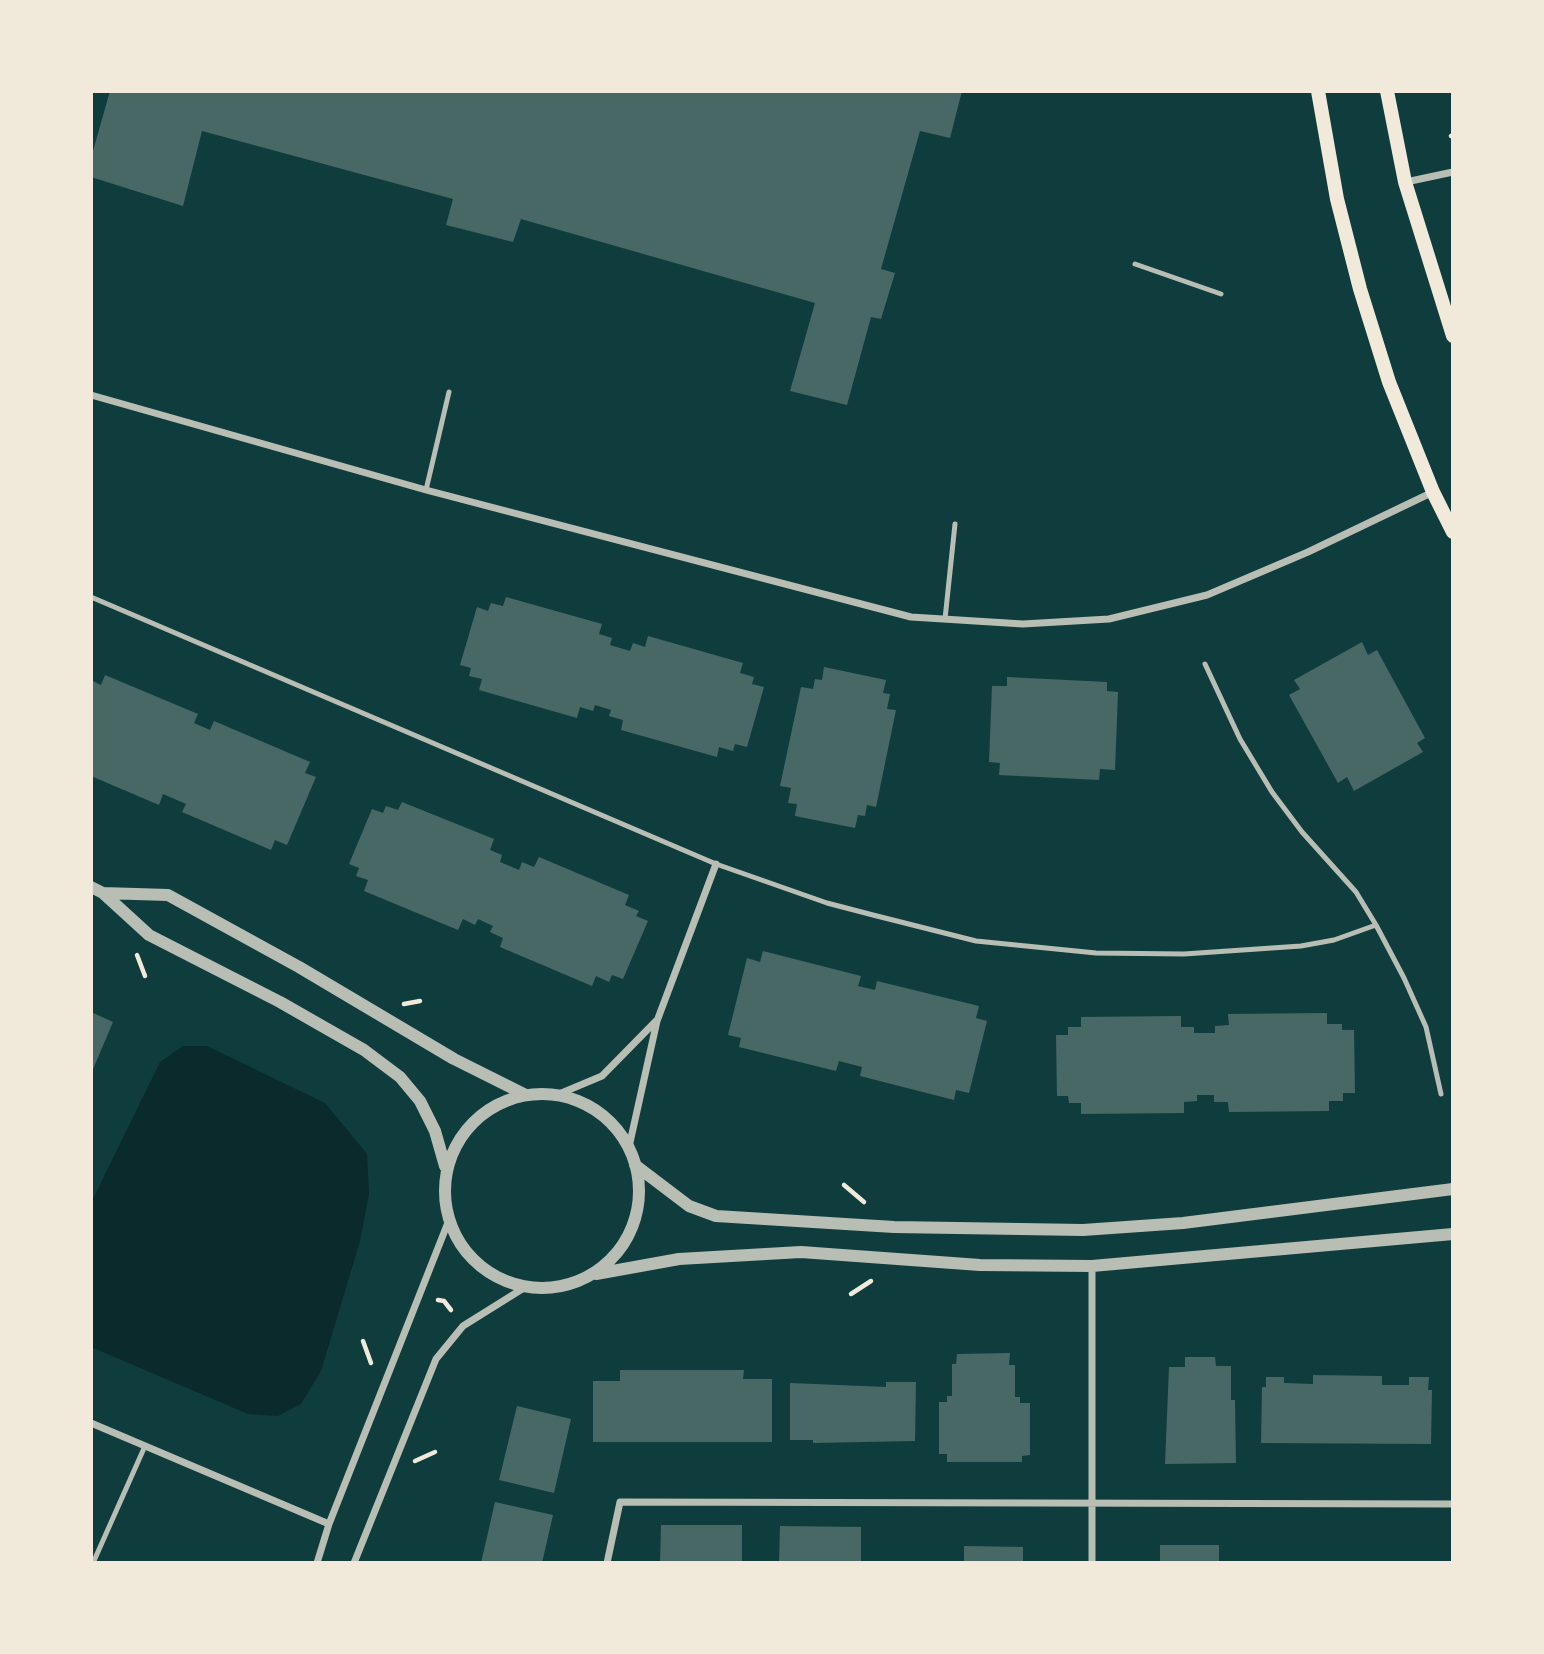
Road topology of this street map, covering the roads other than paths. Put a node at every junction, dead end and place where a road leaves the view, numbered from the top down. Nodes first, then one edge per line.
1 (1318, 91) edge
2 (1387, 91) edge
3 (1453, 172) edge
4 (1405, 182) junction
5 (1135, 264) dead end
6 (1221, 294) dead end
7 (1453, 336) edge
8 (449, 392) dead end
9 (91, 395) edge
10 (426, 490) junction
11 (1433, 492) junction
12 (955, 524) dead end
13 (1453, 532) edge
14 (91, 597) edge
15 (946, 619) junction
16 (1205, 664) dead end
17 (716, 864) junction
18 (97, 890) edge
19 (1376, 925) junction
20 (657, 1021) junction
21 (559, 1094) junction
22 (1441, 1094) dead end
23 (526, 1095) junction
24 (629, 1147) junction
25 (635, 1165) junction
26 (445, 1166) junction
27 (1453, 1189) edge
28 (449, 1220) junction
29 (1453, 1234) edge
30 (1091, 1266) junction
31 (596, 1274) junction
32 (527, 1286) junction
33 (91, 1423) edge
34 (145, 1446) junction
35 (1092, 1503) junction
36 (1453, 1504) edge
37 (329, 1524) junction
38 (93, 1563) edge
39 (317, 1563) edge
40 (354, 1563) edge
41 (607, 1563) edge
42 (1092, 1563) edge

1 - 11 main road
2 - 4 main road
3 - 4 street
4 - 7 main road
5 - 6 lane
8 - 10 lane
9 - 10 street
10 - 15 street
11 - 13 main road
11 - 15 street
12 - 15 lane
14 - 17 lane
16 - 19 lane
17 - 19 lane
17 - 20 street
18 - 23 street
18 - 26 street
19 - 22 lane
20 - 21 street
20 - 24 street
21 - 23 street
21 - 24 street
23 - 26 street
24 - 25 street
25 - 27 street
25 - 31 street
26 - 28 street
28 - 32 street
28 - 37 street
29 - 30 street
30 - 31 street
30 - 35 street
31 - 32 street
32 - 40 street
33 - 34 street
34 - 37 street
34 - 38 lane
35 - 36 street
35 - 41 street
35 - 42 street
37 - 39 street

